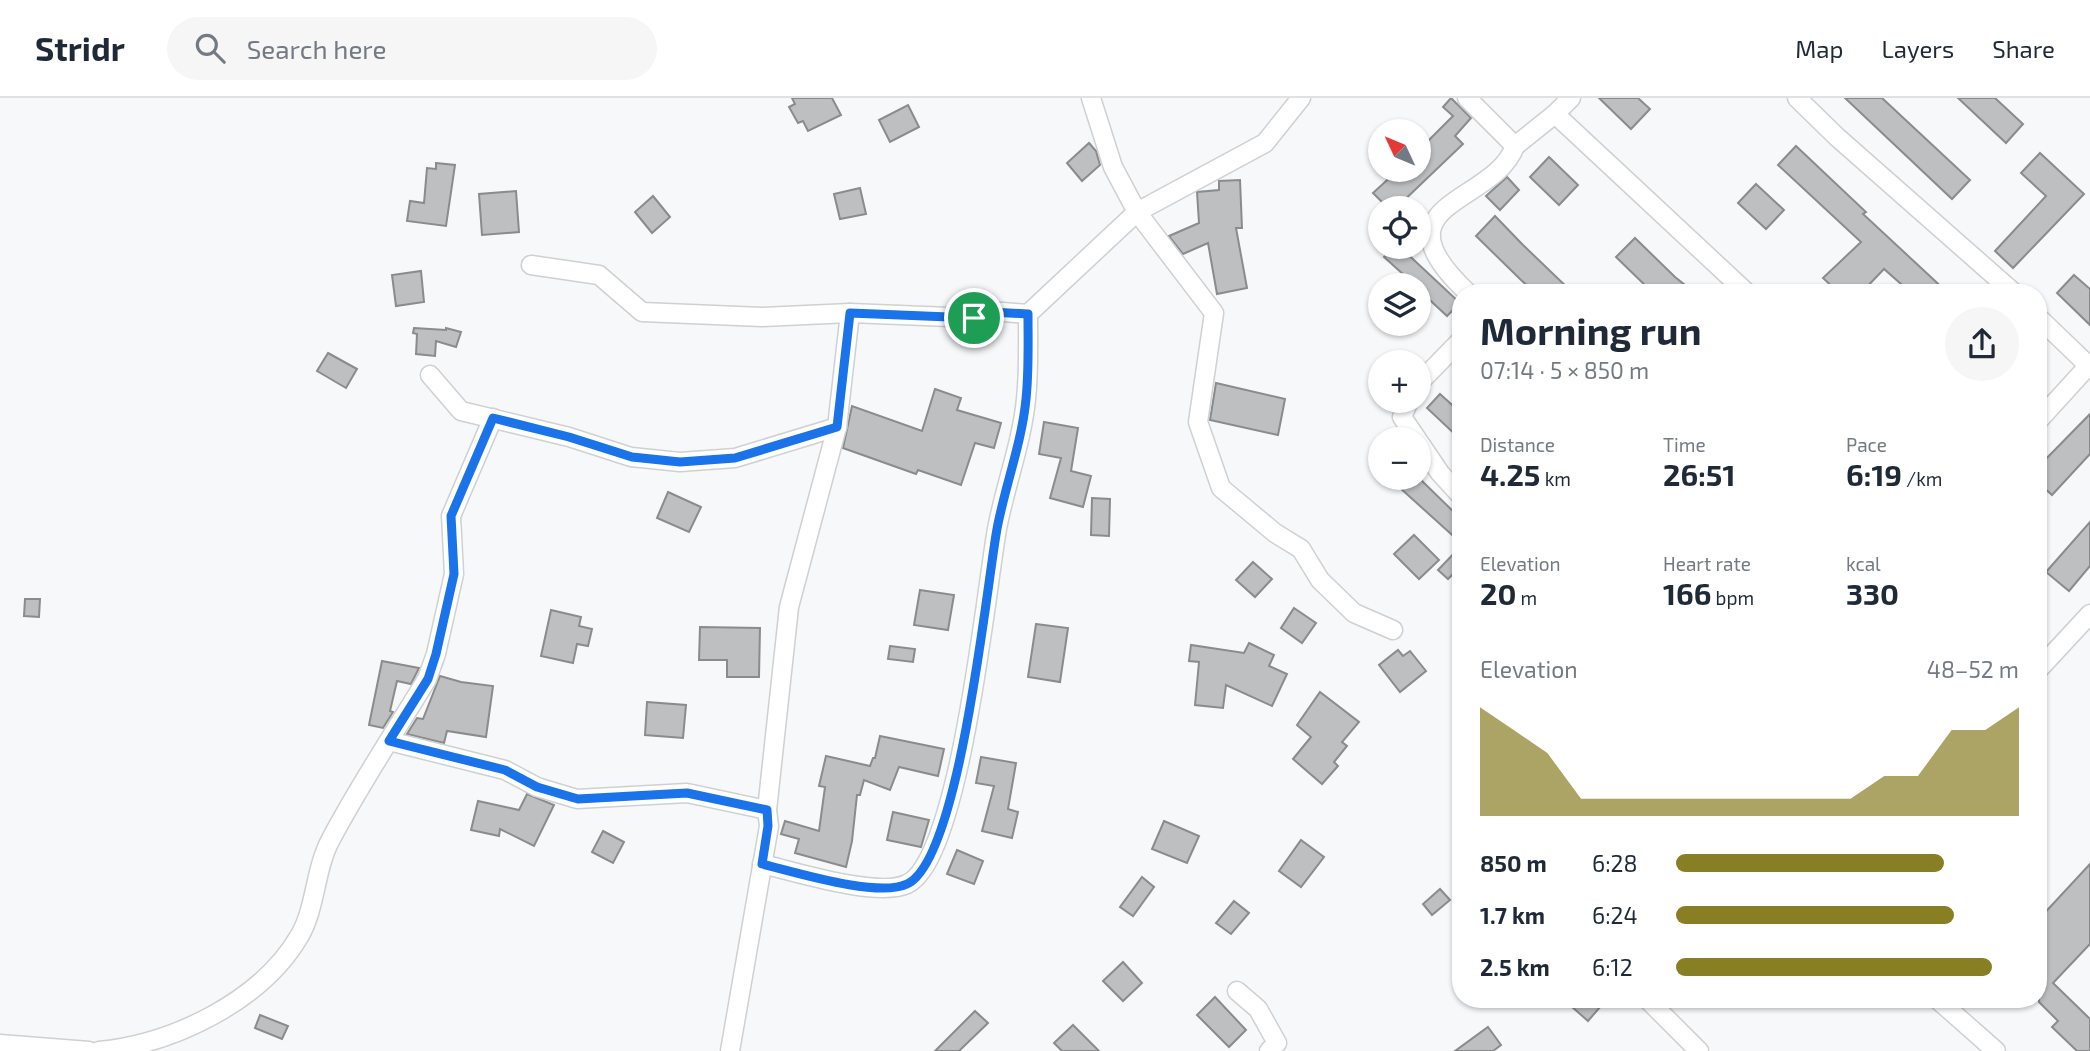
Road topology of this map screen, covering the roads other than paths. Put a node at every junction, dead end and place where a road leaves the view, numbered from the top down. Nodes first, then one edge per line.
1 (1091, 98) edge
2 (1301, 98) edge
3 (1467, 98) edge
4 (1570, 98) edge
5 (1797, 98) edge
6 (1555, 114) junction
7 (1515, 146) junction
8 (1137, 212) junction
9 (531, 265) dead end
10 (1459, 284) edge
11 (1737, 284) edge
12 (2003, 284) edge
13 (850, 313) junction
14 (1028, 314) junction
15 (2047, 326) edge
16 (1452, 349) edge
17 (2089, 365) edge
18 (1431, 371) edge
19 (430, 375) dead end
20 (2047, 411) edge
21 (493, 418) junction
22 (837, 427) junction
23 (1431, 460) edge
24 (1452, 486) edge
25 (2090, 614) edge
26 (1393, 629) dead end
27 (2047, 660) edge
28 (389, 741) junction
29 (767, 810) junction
30 (762, 864) junction
31 (1237, 991) dead end
32 (1656, 1008) edge
33 (1947, 1008) edge
34 (0, 1044) edge
35 (89, 1051) edge
36 (99, 1051) edge
37 (730, 1051) edge
38 (1269, 1051) edge
39 (1699, 1051) edge
40 (1996, 1051) edge

1 - 8 street
2 - 8 street
3 - 7 street
4 - 6 street
5 - 12 street
6 - 7 street
6 - 11 street
7 - 10 street
8 - 14 street
8 - 26 street
9 - 13 street
13 - 14 street
13 - 22 street
14 - 30 street
15 - 17 street
16 - 18 street
17 - 20 street
19 - 21 street
21 - 22 street
21 - 28 street
22 - 29 street
23 - 24 street
25 - 27 street
28 - 29 street
28 - 36 street
29 - 30 street
30 - 37 street
31 - 38 street
32 - 39 street
33 - 40 street
34 - 35 street

